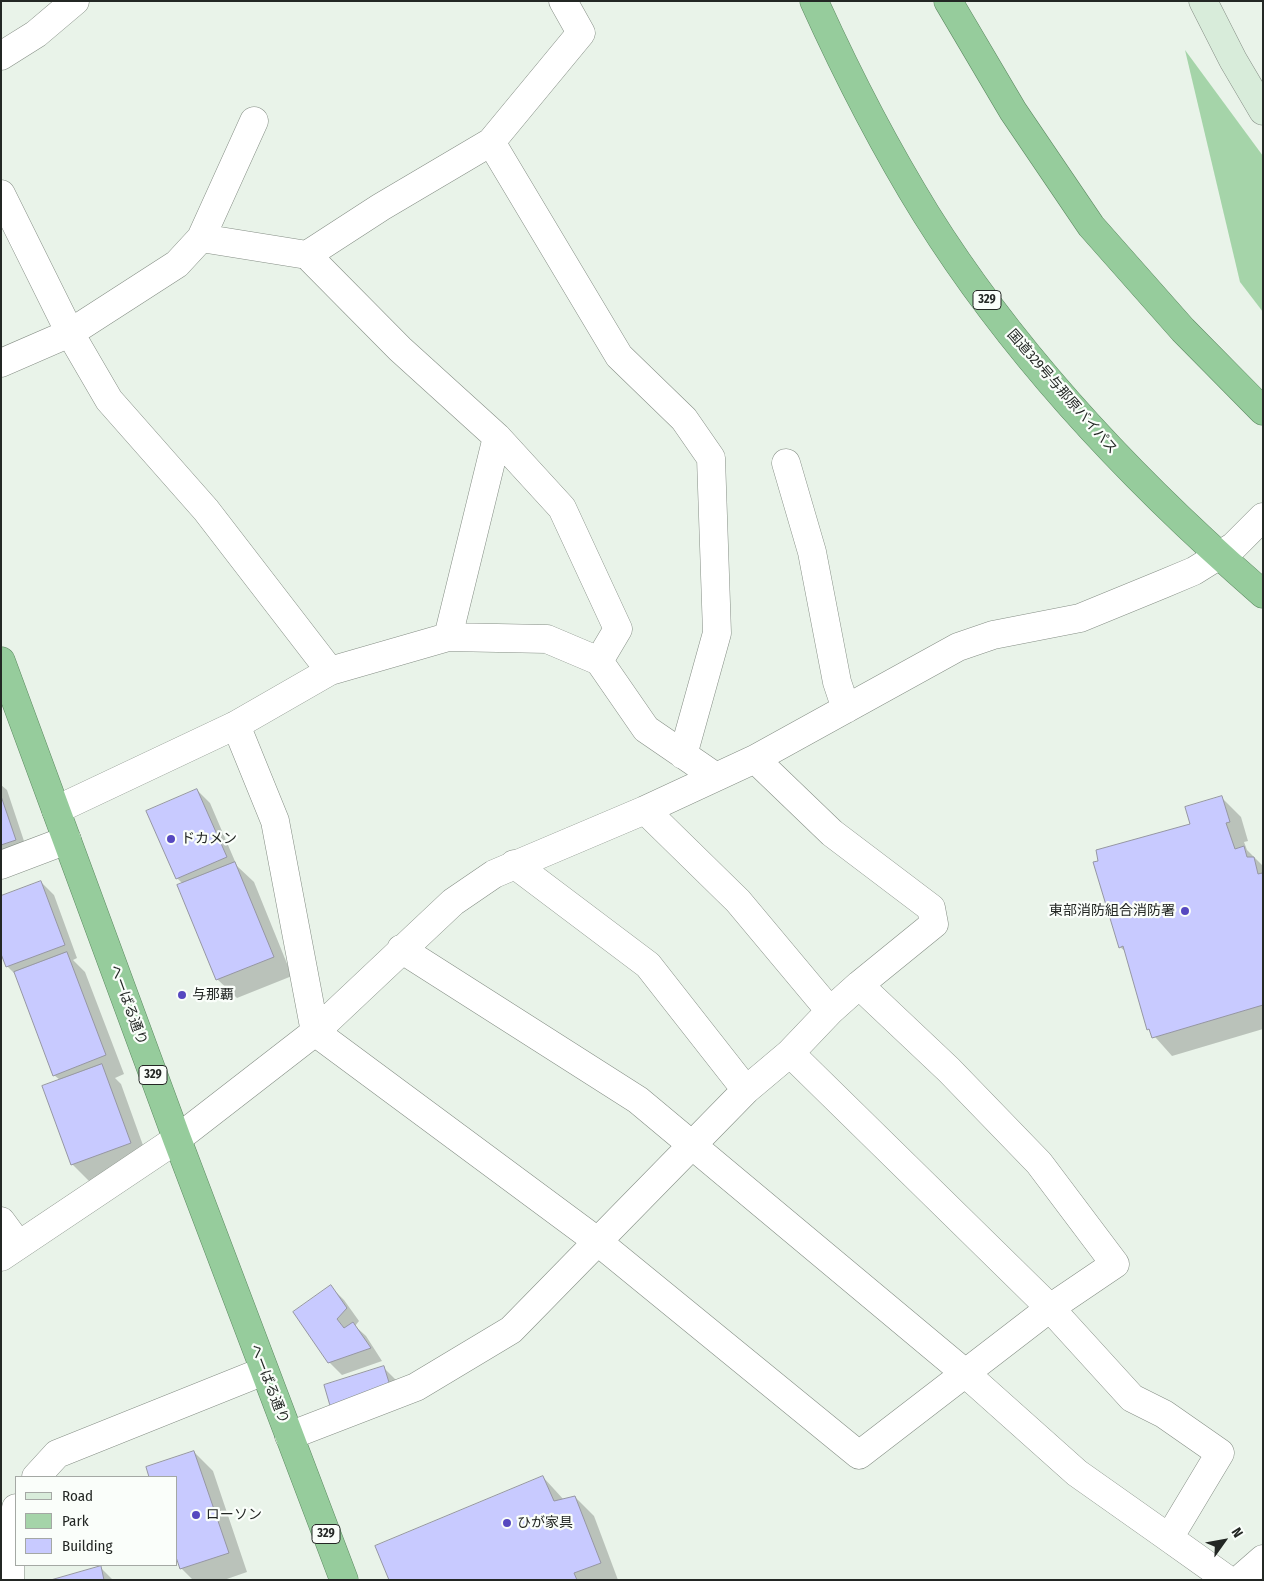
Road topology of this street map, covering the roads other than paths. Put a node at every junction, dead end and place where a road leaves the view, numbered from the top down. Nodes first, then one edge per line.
1 (75, 1) edge
2 (563, 1) edge
3 (814, 1) edge
4 (948, 1) edge
5 (1203, 1) edge
6 (1, 56) edge
7 (1263, 111) edge
8 (254, 121) dead end
9 (491, 142) junction
10 (1, 194) edge
11 (201, 238) junction
12 (307, 255) junction
13 (70, 333) junction
14 (1, 363) edge
15 (1263, 411) edge
16 (497, 437) junction
17 (786, 463) dead end
18 (1263, 517) edge
19 (1219, 556) junction
20 (1263, 594) edge
21 (448, 637) junction
22 (1, 661) edge
23 (600, 661) junction
24 (330, 671) junction
25 (846, 709) junction
26 (236, 726) junction
27 (683, 755) junction
28 (755, 759) junction
29 (716, 776) junction
30 (56, 810) junction
31 (645, 810) junction
32 (67, 840) junction
33 (514, 864) junction
34 (1, 865) edge
35 (401, 949) junction
36 (859, 985) junction
37 (830, 1011) junction
38 (315, 1032) junction
39 (790, 1053) junction
40 (746, 1090) junction
41 (177, 1139) junction
42 (694, 1145) junction
43 (1, 1221) edge
44 (597, 1241) junction
45 (10, 1250) edge
46 (1050, 1308) junction
47 (264, 1371) junction
48 (965, 1373) junction
49 (289, 1436) junction
50 (37, 1476) edge
51 (15, 1515) edge
52 (1170, 1538) junction
53 (1263, 1559) edge
54 (10, 1580) edge
55 (344, 1580) edge
56 (1228, 1580) edge
57 (1239, 1580) edge

1 - 6 street
2 - 9 street
3 - 19 highway, 国道329号与那原バイパス / 329
4 - 15 highway
5 - 7 main road
8 - 11 street
9 - 12 street
9 - 27 street
10 - 13 street
11 - 12 street
11 - 13 street
12 - 16 street
13 - 14 street
13 - 24 street
16 - 21 street
16 - 23 street
17 - 25 street
18 - 19 street
19 - 20 highway, 国道329号与那原バイパス / 329
19 - 25 street
21 - 23 street
21 - 24 street
22 - 30 highway, へーばる通り / 329
23 - 27 street
24 - 26 street
25 - 28 street
26 - 30 street
26 - 38 street
27 - 29 street
28 - 29 street
28 - 36 street
29 - 31 street
30 - 32 highway, へーばる通り / 329
31 - 33 street
31 - 37 street
32 - 34 street
32 - 41 highway, へーばる通り / 329
33 - 35 street
33 - 40 street
35 - 38 street
35 - 42 street
36 - 37 street
36 - 46 street
37 - 39 street
38 - 41 street
38 - 44 street
39 - 40 street
39 - 46 street
40 - 42 street
41 - 45 street
41 - 47 highway, へーばる通り / 329
42 - 44 street
42 - 48 street
43 - 45 street
44 - 48 street
44 - 49 street
46 - 48 street
46 - 52 street
47 - 49 highway, へーばる通り / 329
47 - 50 street
48 - 52 street
49 - 55 highway, へーばる通り / 329
51 - 54 street
52 - 56 street
53 - 57 street

